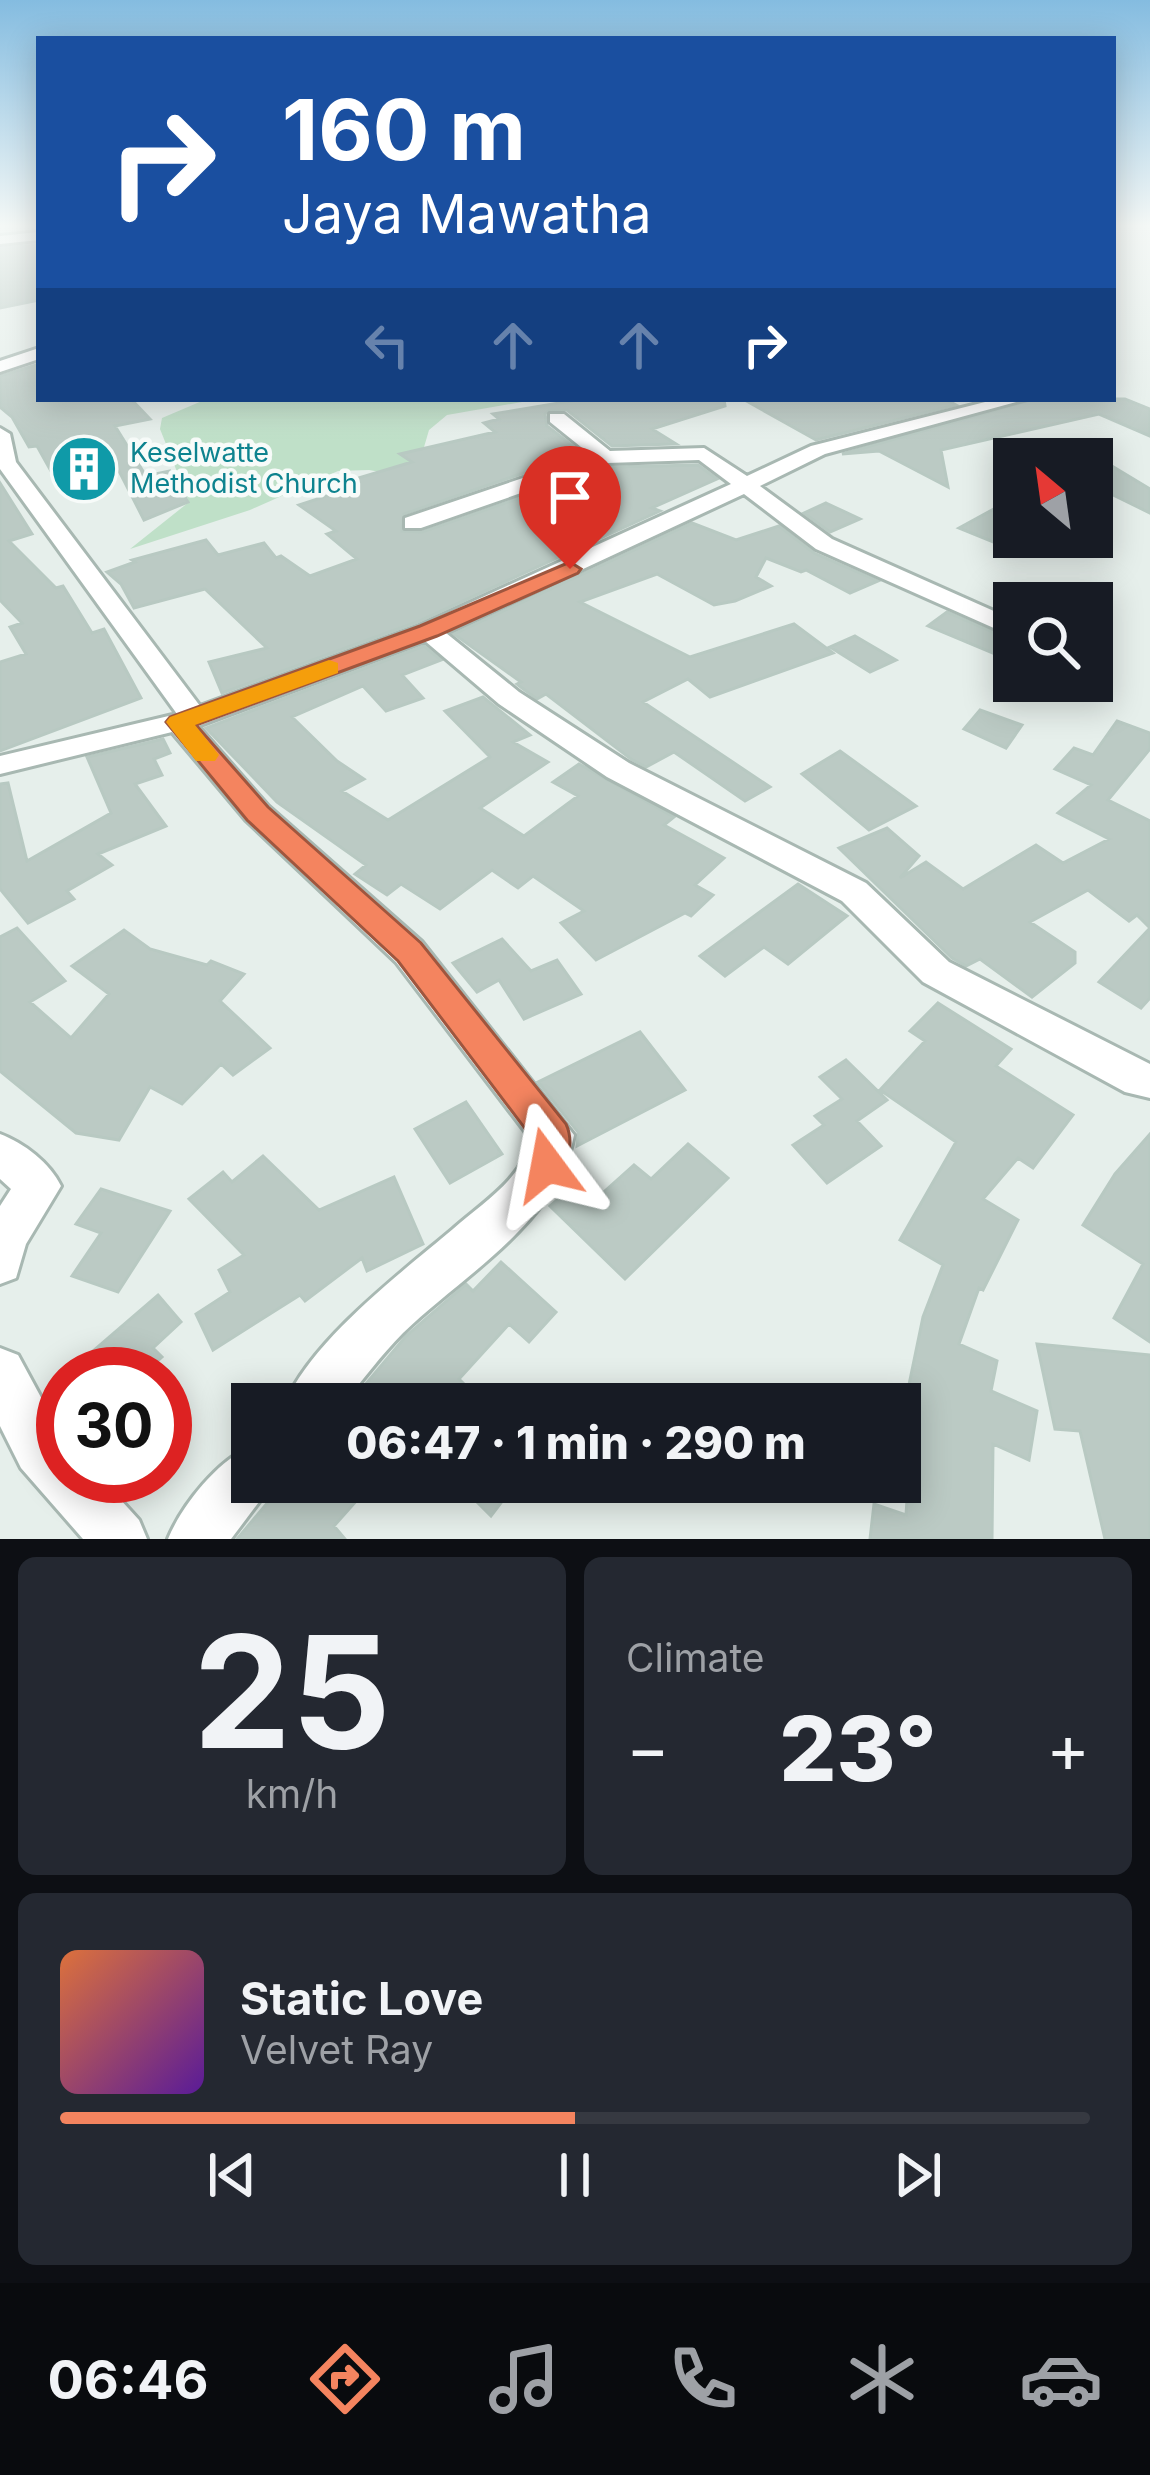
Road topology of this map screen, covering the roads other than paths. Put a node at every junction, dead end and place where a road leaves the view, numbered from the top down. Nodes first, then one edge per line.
1 (36, 354) edge
2 (0, 367) edge
3 (1006, 402) edge
4 (557, 418) dead end
5 (0, 434) edge
6 (604, 458) junction
7 (744, 486) junction
8 (412, 523) dead end
9 (993, 620) edge
10 (428, 631) junction
11 (186, 720) junction
12 (0, 765) edge
13 (1150, 1081) edge
14 (0, 1154) edge
15 (0, 1262) edge
16 (0, 1373) edge
17 (328, 1383) edge
18 (231, 1496) edge
19 (120, 1539) edge
20 (194, 1539) edge

1 - 2 street
3 - 7 street
4 - 6 street
5 - 11 street
6 - 7 street
6 - 8 street
7 - 9 street
7 - 10 street
10 - 11 street
10 - 13 street
11 - 12 street
11 - 17 street
14 - 15 street
16 - 19 street
18 - 20 street

